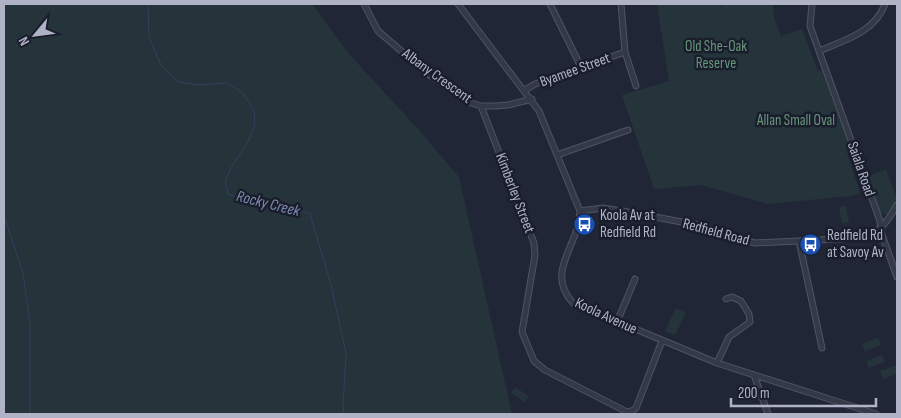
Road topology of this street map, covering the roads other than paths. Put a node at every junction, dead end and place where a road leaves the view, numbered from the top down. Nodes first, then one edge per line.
1 (364, 4) edge
2 (458, 4) edge
3 (550, 4) edge
4 (621, 4) edge
5 (812, 4) edge
6 (885, 4) edge
7 (820, 51) junction
8 (625, 52) junction
9 (581, 67) junction
10 (636, 86) dead end
11 (525, 90) junction
12 (532, 99) junction
13 (481, 106) junction
14 (628, 130) dead end
15 (557, 155) junction
16 (897, 205) edge
17 (580, 211) junction
18 (881, 228) junction
19 (798, 241) junction
20 (897, 277) edge
21 (635, 279) dead end
22 (726, 299) dead end
23 (617, 322) junction
24 (662, 341) junction
25 (822, 348) dead end
26 (717, 363) junction
27 (754, 375) junction
28 (768, 414) edge
29 (876, 414) edge

1 - 13 street, Albany Crescent
2 - 11 street
3 - 9 street
4 - 8 street
5 - 7 street, Saiala Road
6 - 7 street
7 - 18 street, Saiala Road
8 - 9 street, Byamee Street
8 - 10 street
9 - 11 street, Byamee Street
11 - 12 street
12 - 13 street, Albany Crescent
12 - 15 street
13 - 24 street, Kimberley Street
14 - 15 street
15 - 17 street
16 - 18 street
17 - 19 street, Redfield Road
17 - 23 street, Koola Avenue
18 - 19 street, Redfield Road
18 - 20 street, Saiala Road
19 - 25 street
21 - 23 street
22 - 26 street
23 - 24 street, Koola Avenue
24 - 26 street, Koola Avenue
26 - 27 street, Koola Avenue
27 - 28 street
27 - 29 street, Koola Avenue

